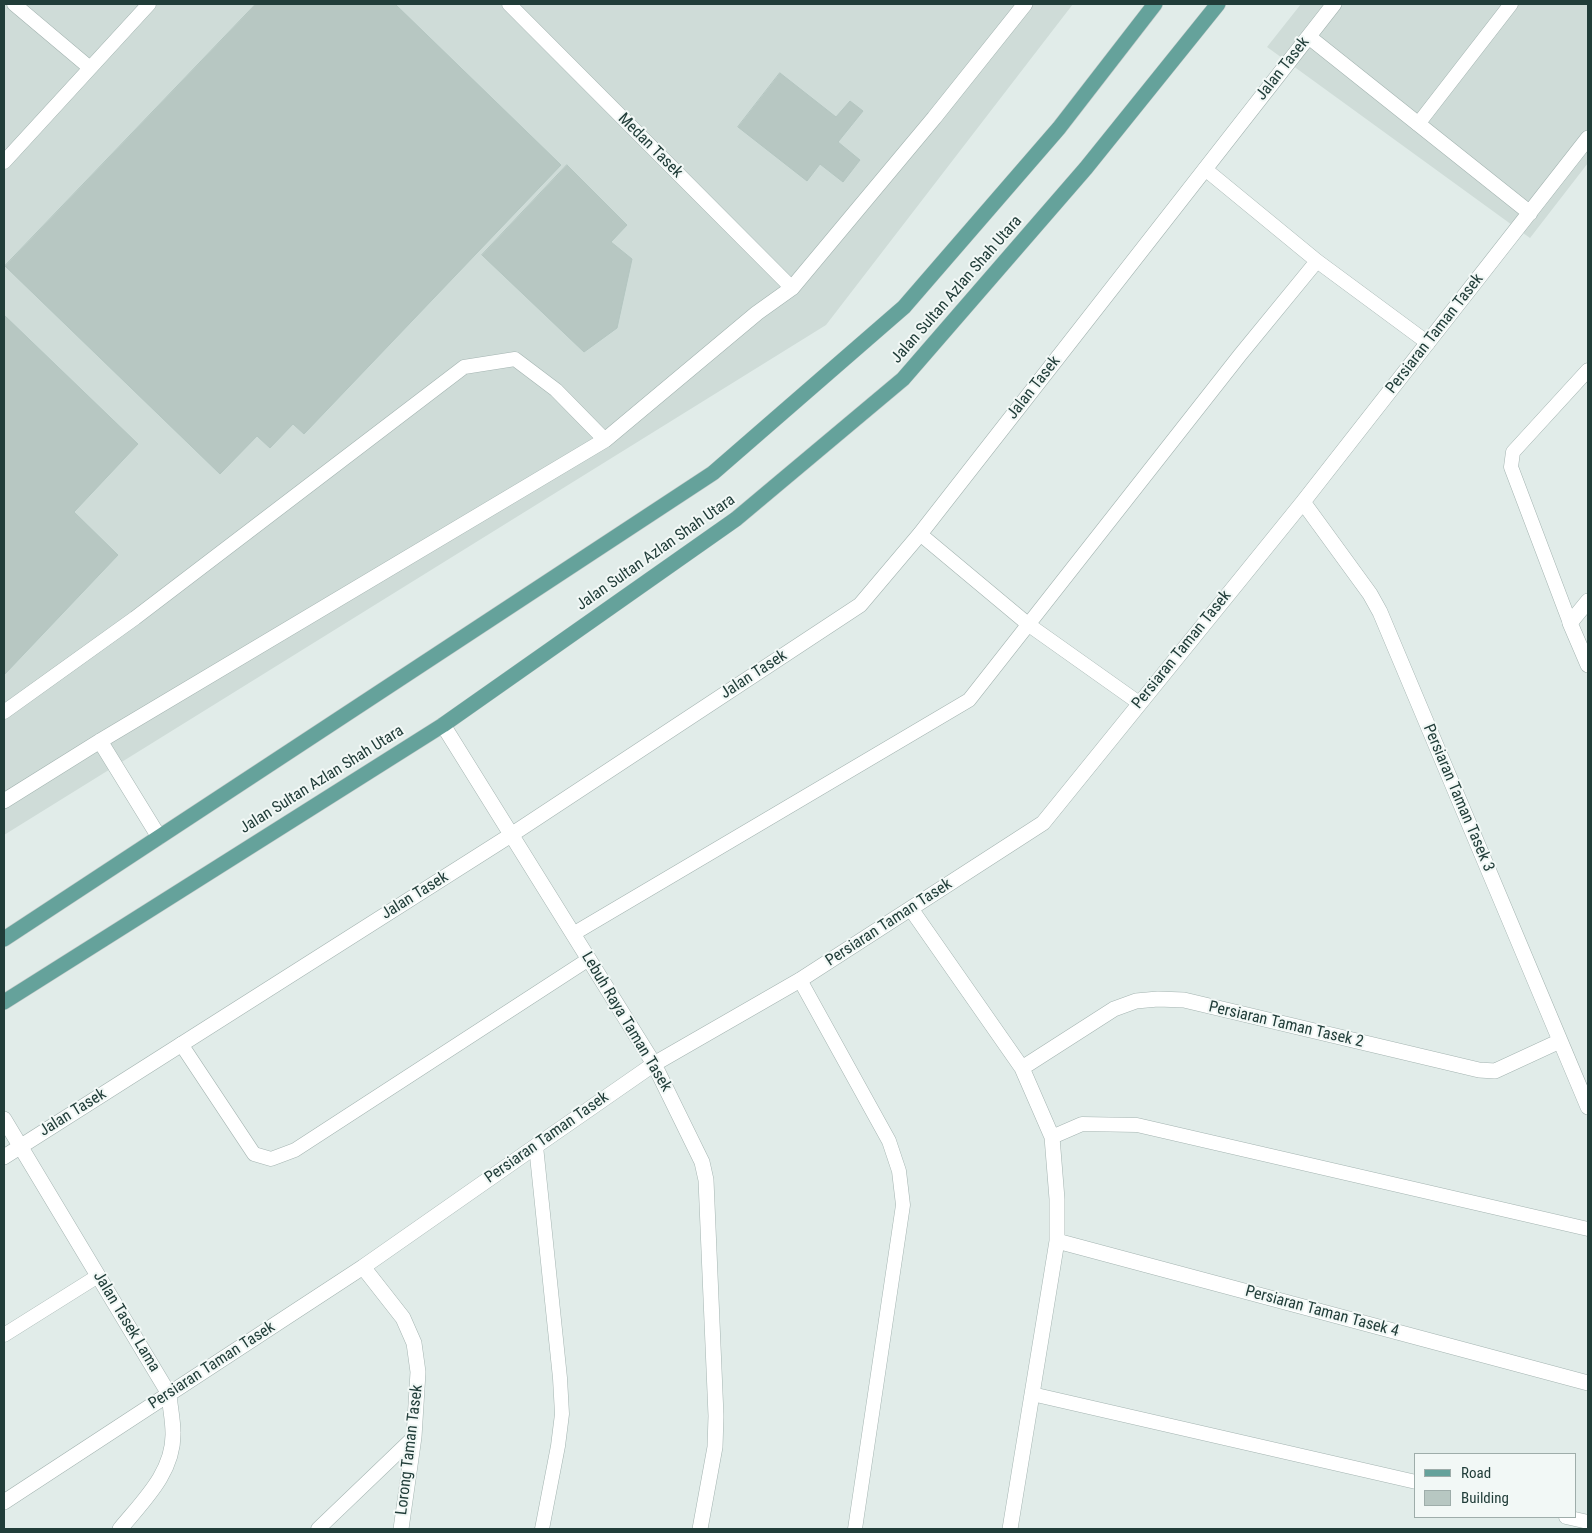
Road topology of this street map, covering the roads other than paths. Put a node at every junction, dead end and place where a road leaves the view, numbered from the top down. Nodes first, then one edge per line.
1 (14, 4) edge
2 (149, 4) edge
3 (509, 4) edge
4 (1025, 4) edge
5 (1155, 4) edge
6 (1218, 4) edge
7 (1334, 4) edge
8 (1511, 4) edge
9 (1308, 37) junction
10 (90, 68) junction
11 (1418, 124) junction
12 (1588, 138) edge
13 (4, 162) edge
14 (1205, 169) junction
15 (1530, 213) junction
16 (1317, 261) junction
17 (792, 288) junction
18 (1428, 343) junction
19 (1588, 370) edge
20 (605, 440) junction
21 (1303, 502) junction
22 (920, 534) junction
23 (1588, 601) edge
24 (1570, 623) junction
25 (1029, 624) junction
26 (1588, 665) edge
27 (1139, 703) junction
28 (4, 712) edge
29 (443, 725) junction
30 (100, 741) junction
31 (4, 800) edge
32 (511, 835) junction
33 (158, 837) junction
34 (911, 909) junction
35 (572, 934) junction
36 (4, 940) edge
37 (589, 960) junction
38 (800, 980) junction
39 (4, 1002) edge
40 (1560, 1041) junction
41 (181, 1044) junction
42 (654, 1064) junction
43 (1022, 1068) junction
44 (1588, 1107) edge
45 (4, 1119) edge
46 (1052, 1137) junction
47 (20, 1146) junction
48 (536, 1146) junction
49 (4, 1157) edge
50 (1588, 1229) edge
51 (1057, 1241) junction
52 (364, 1267) junction
53 (98, 1276) junction
54 (4, 1335) edge
55 (1588, 1383) edge
56 (169, 1394) junction
57 (1032, 1394) junction
58 (414, 1437) junction
59 (1414, 1482) edge
60 (4, 1502) edge
61 (1570, 1518) edge
62 (1588, 1522) edge
63 (120, 1529) edge
64 (318, 1529) edge
65 (400, 1529) edge
66 (542, 1529) edge
67 (700, 1529) edge
68 (855, 1529) edge
69 (1010, 1529) edge

1 - 10 lane
2 - 10 lane
3 - 17 lane, Medan Tasek
4 - 17 street
5 - 33 main road, Jalan Sultan Azlan Shah Utara
6 - 29 main road, Jalan Sultan Azlan Shah Utara
7 - 9 street, Jalan Tasek
8 - 11 lane
9 - 11 street
9 - 14 street, Jalan Tasek
10 - 13 lane
11 - 15 street
12 - 15 street, Persiaran Taman Tasek
14 - 16 lane
14 - 22 street, Jalan Tasek
15 - 18 street, Persiaran Taman Tasek
16 - 18 lane
16 - 25 lane
17 - 20 street
18 - 21 street, Persiaran Taman Tasek
19 - 24 lane
20 - 28 lane
20 - 30 street
21 - 27 street, Persiaran Taman Tasek
21 - 40 street, Persiaran Taman Tasek 3
22 - 25 lane
22 - 32 street, Jalan Tasek
23 - 24 street
24 - 26 street
25 - 27 lane
25 - 35 lane
27 - 34 street, Persiaran Taman Tasek
29 - 32 street, Lebuh Raya Taman Tasek
29 - 39 main road, Jalan Sultan Azlan Shah Utara
30 - 31 street
30 - 33 street
32 - 35 street, Lebuh Raya Taman Tasek
32 - 41 street, Jalan Tasek
33 - 36 main road, Jalan Sultan Azlan Shah Utara
34 - 38 street, Persiaran Taman Tasek
34 - 43 street
35 - 37 street, Lebuh Raya Taman Tasek
37 - 41 lane
37 - 42 street, Lebuh Raya Taman Tasek
38 - 42 street, Persiaran Taman Tasek
38 - 68 lane
40 - 43 street, Persiaran Taman Tasek 2
40 - 44 street, Persiaran Taman Tasek 3
41 - 47 street, Jalan Tasek
42 - 48 street, Persiaran Taman Tasek
42 - 67 street, Lebuh Raya Taman Tasek
43 - 46 street
45 - 47 street, Jalan Tasek Lama
46 - 50 lane
46 - 51 street
47 - 49 street, Jalan Tasek
47 - 53 street, Jalan Tasek Lama
48 - 52 street, Persiaran Taman Tasek
48 - 66 lane
51 - 55 street, Persiaran Taman Tasek 4
51 - 57 street
52 - 56 street, Persiaran Taman Tasek
52 - 58 street, Lorong Taman Tasek
53 - 54 lane
53 - 56 street, Jalan Tasek Lama
56 - 60 street, Persiaran Taman Tasek
56 - 63 street, Jalan Tasek Lama
57 - 59 lane
57 - 69 street
58 - 64 lane
58 - 65 street, Lorong Taman Tasek
61 - 62 lane

